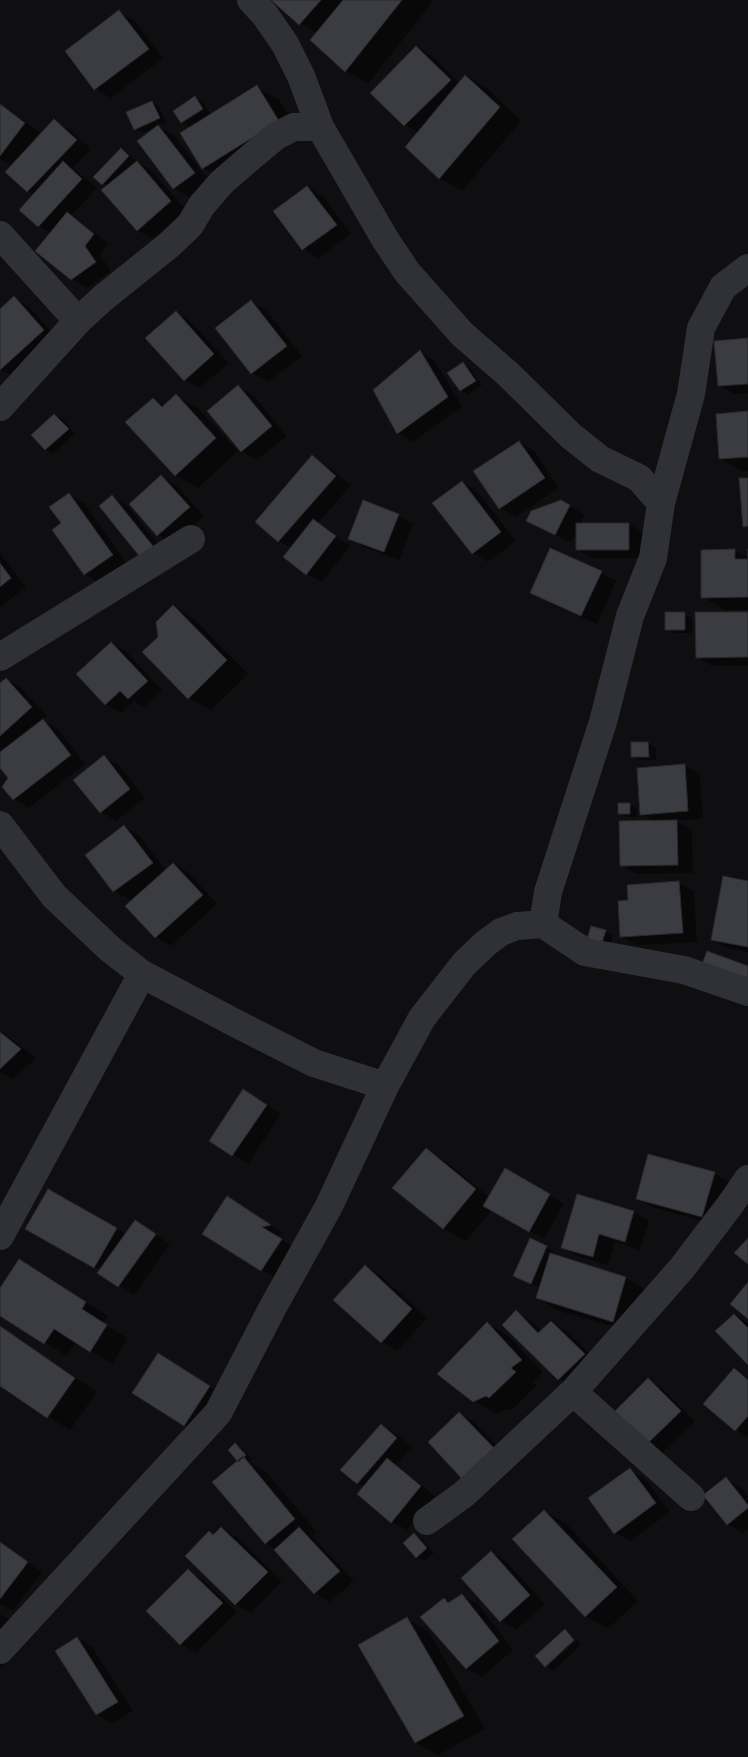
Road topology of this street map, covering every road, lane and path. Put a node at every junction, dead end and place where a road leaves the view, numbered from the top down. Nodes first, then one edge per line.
1 (251, 0) edge
2 (320, 127) junction
3 (0, 235) edge
4 (748, 268) edge
5 (78, 321) junction
6 (0, 407) edge
7 (661, 503) junction
8 (191, 539) dead end
9 (0, 657) edge
10 (0, 825) edge
11 (543, 924) junction
12 (142, 974) junction
13 (748, 992) edge
14 (385, 1086) junction
15 (748, 1178) edge
16 (0, 1236) edge
17 (574, 1392) junction
18 (691, 1497) dead end
19 (427, 1521) dead end
20 (0, 1650) edge

1 - 2 street
2 - 5 street
2 - 7 street
3 - 5 street
4 - 7 street
5 - 6 street
7 - 11 street
8 - 9 street
10 - 12 street
11 - 13 street
11 - 14 street
12 - 14 street
12 - 16 street
14 - 20 street
15 - 17 street
17 - 18 street
17 - 19 street

